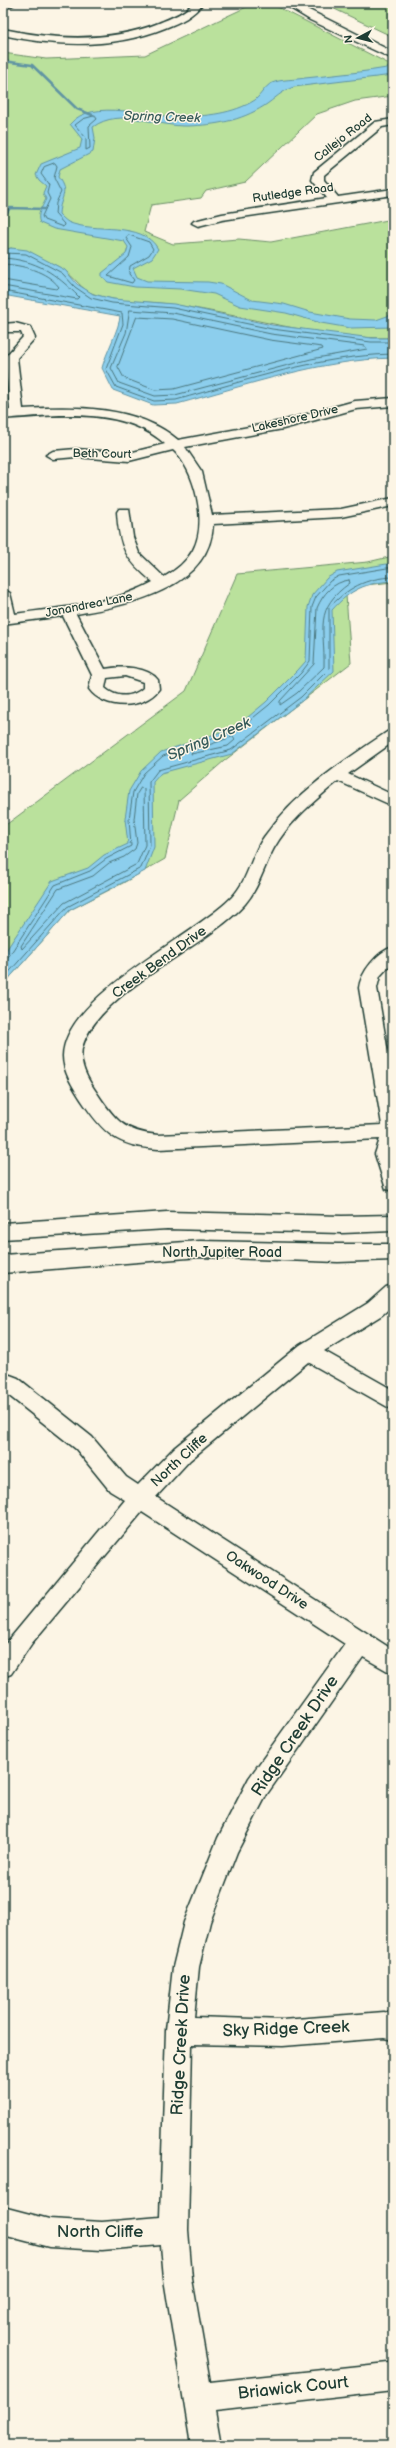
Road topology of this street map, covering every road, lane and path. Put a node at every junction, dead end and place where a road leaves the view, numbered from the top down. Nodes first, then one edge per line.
1 (10, 3) edge
2 (198, 3) edge
3 (287, 3) edge
4 (310, 3) edge
5 (3, 4) edge
6 (3, 32) edge
7 (393, 44) edge
8 (393, 56) edge
9 (393, 122) edge
10 (393, 192) edge
11 (335, 200) junction
12 (198, 223) dead end
13 (3, 328) edge
14 (7, 354) edge
15 (393, 402) edge
16 (17, 414) junction
17 (3, 415) edge
18 (174, 445) junction
19 (53, 455) dead end
20 (393, 502) edge
21 (124, 512) dead end
22 (206, 520) junction
23 (163, 583) junction
24 (3, 593) edge
25 (67, 610) junction
26 (6, 620) edge
27 (100, 675) dead end
28 (393, 735) edge
29 (338, 775) junction
30 (393, 801) edge
31 (393, 953) edge
32 (392, 1132) edge
33 (393, 1184) edge
34 (393, 1223) edge
35 (3, 1231) edge
36 (393, 1252) edge
37 (3, 1264) edge
38 (393, 1293) edge
39 (307, 1352) junction
40 (10, 1384) dead end
41 (393, 1401) edge
42 (140, 1498) junction
43 (361, 1642) junction
44 (393, 1663) edge
45 (3, 1666) edge
46 (393, 2027) edge
47 (178, 2030) junction
48 (3, 2221) edge
49 (174, 2230) junction
50 (388, 2378) dead end
51 (198, 2398) junction
52 (206, 2445) edge

1 - 5 street
2 - 6 street
3 - 8 main road
4 - 7 main road
9 - 11 street, Callejo Road
10 - 11 street, Rutledge Road
11 - 12 street, Rutledge Road
13 - 14 street
14 - 16 street
15 - 18 street, Lakeshore Drive
16 - 17 street, Jonandrea Lane
16 - 18 street, Jonandrea Lane
18 - 19 street, Beth Court
18 - 22 street, Jonandrea Lane
20 - 22 street
21 - 23 street
22 - 23 street, Jonandrea Lane
23 - 25 street, Jonandrea Lane
24 - 26 street
25 - 26 street, Jonandrea Lane
25 - 27 street
28 - 29 street, Creek Bend Drive
29 - 30 street
29 - 32 street, Creek Bend Drive
31 - 32 street
32 - 33 street
34 - 35 main road, North Jupiter Road
36 - 37 main road, North Jupiter Road
38 - 39 street, North Cliffe
39 - 41 street
39 - 42 street, North Cliffe
40 - 42 street, Oakwood Drive
42 - 43 street, Oakwood Drive
42 - 45 street, North Cliffe
43 - 44 street, Oakwood Drive
43 - 47 street, Ridge Creek Drive
46 - 47 street, Sky Ridge Creek
47 - 49 street, Ridge Creek Drive
48 - 49 street, North Cliffe
49 - 51 street, Ridge Creek Drive
50 - 51 street, Briawick Court
51 - 52 street, Ridge Creek Drive

